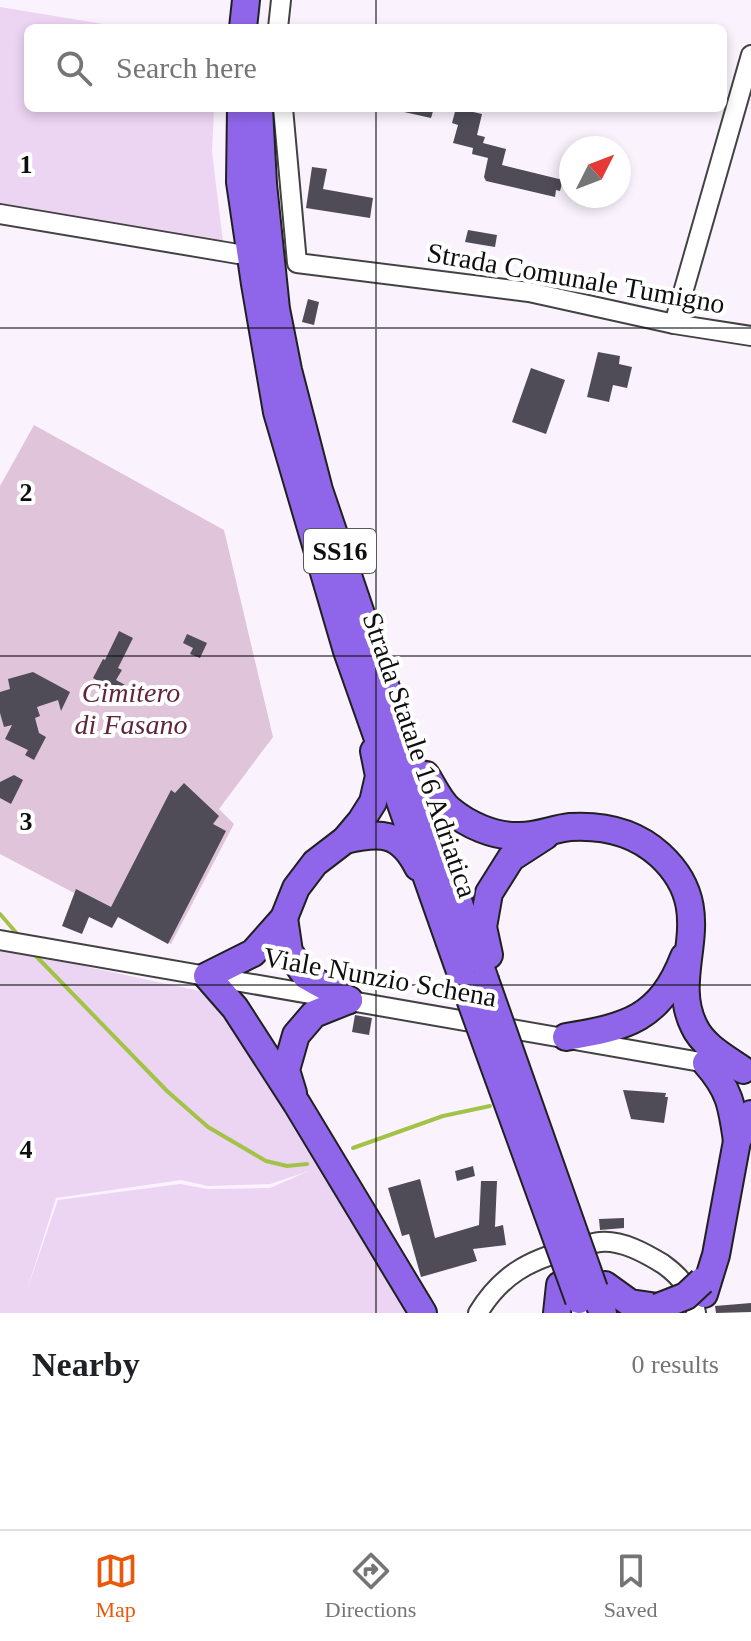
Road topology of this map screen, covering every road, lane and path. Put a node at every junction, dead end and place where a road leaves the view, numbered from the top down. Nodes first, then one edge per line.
1 (246, 0) edge
2 (260, 0) edge
3 (281, 0) edge
4 (243, 24) edge
5 (260, 24) edge
6 (278, 24) edge
7 (751, 55) edge
8 (241, 112) edge
9 (259, 112) edge
10 (283, 112) edge
11 (0, 214) edge
12 (238, 254) dead end
13 (674, 324) junction
14 (751, 336) edge
15 (347, 651) junction
16 (380, 669) junction
17 (548, 834) junction
18 (345, 840) junction
19 (284, 918) junction
20 (444, 921) junction
21 (692, 939) junction
22 (0, 940) edge
23 (207, 976) junction
24 (481, 980) junction
25 (349, 1000) junction
26 (566, 1037) junction
27 (706, 1063) junction
28 (747, 1070) edge
29 (297, 1104) junction
30 (751, 1114) edge
31 (737, 1141) junction
32 (550, 1194) junction
33 (701, 1294) edge
34 (584, 1301) edge
35 (423, 1313) edge
36 (478, 1313) edge

1 - 4 highway
2 - 5 highway
3 - 6 street
7 - 13 street
8 - 15 highway, Strada Statale 16 Adriatica / SS16
9 - 16 highway, Strada Statale 16 Adriatica / SS16
10 - 13 street, Strada Comunale Tumigno
11 - 12 street
13 - 14 street, Strada Comunale Tumigno
15 - 18 highway
15 - 20 highway, Strada Statale 16 Adriatica / SS16
16 - 17 highway
16 - 24 highway, Strada Statale 16 Adriatica / SS16
17 - 21 highway
17 - 24 highway
18 - 19 highway
18 - 20 highway
19 - 23 highway
19 - 25 highway
20 - 24 highway, Strada Statale 16 Adriatica / SS16
21 - 26 highway
21 - 28 highway
22 - 23 street, Viale Nunzio Schena
23 - 25 street, Viale Nunzio Schena
23 - 29 highway
24 - 32 highway, Strada Statale 16 Adriatica / SS16, bridge
24 - 32 highway, Strada Statale 16 Adriatica / SS16, bridge
25 - 26 street, Viale Nunzio Schena
25 - 29 highway
26 - 27 street, Viale Nunzio Schena
27 - 28 street, Viale Nunzio Schena
27 - 31 highway
29 - 35 highway
30 - 31 highway
31 - 33 highway
32 - 34 highway, Strada Statale 16 Adriatica / SS16, bridge
33 - 34 highway, bridge
33 - 36 street

